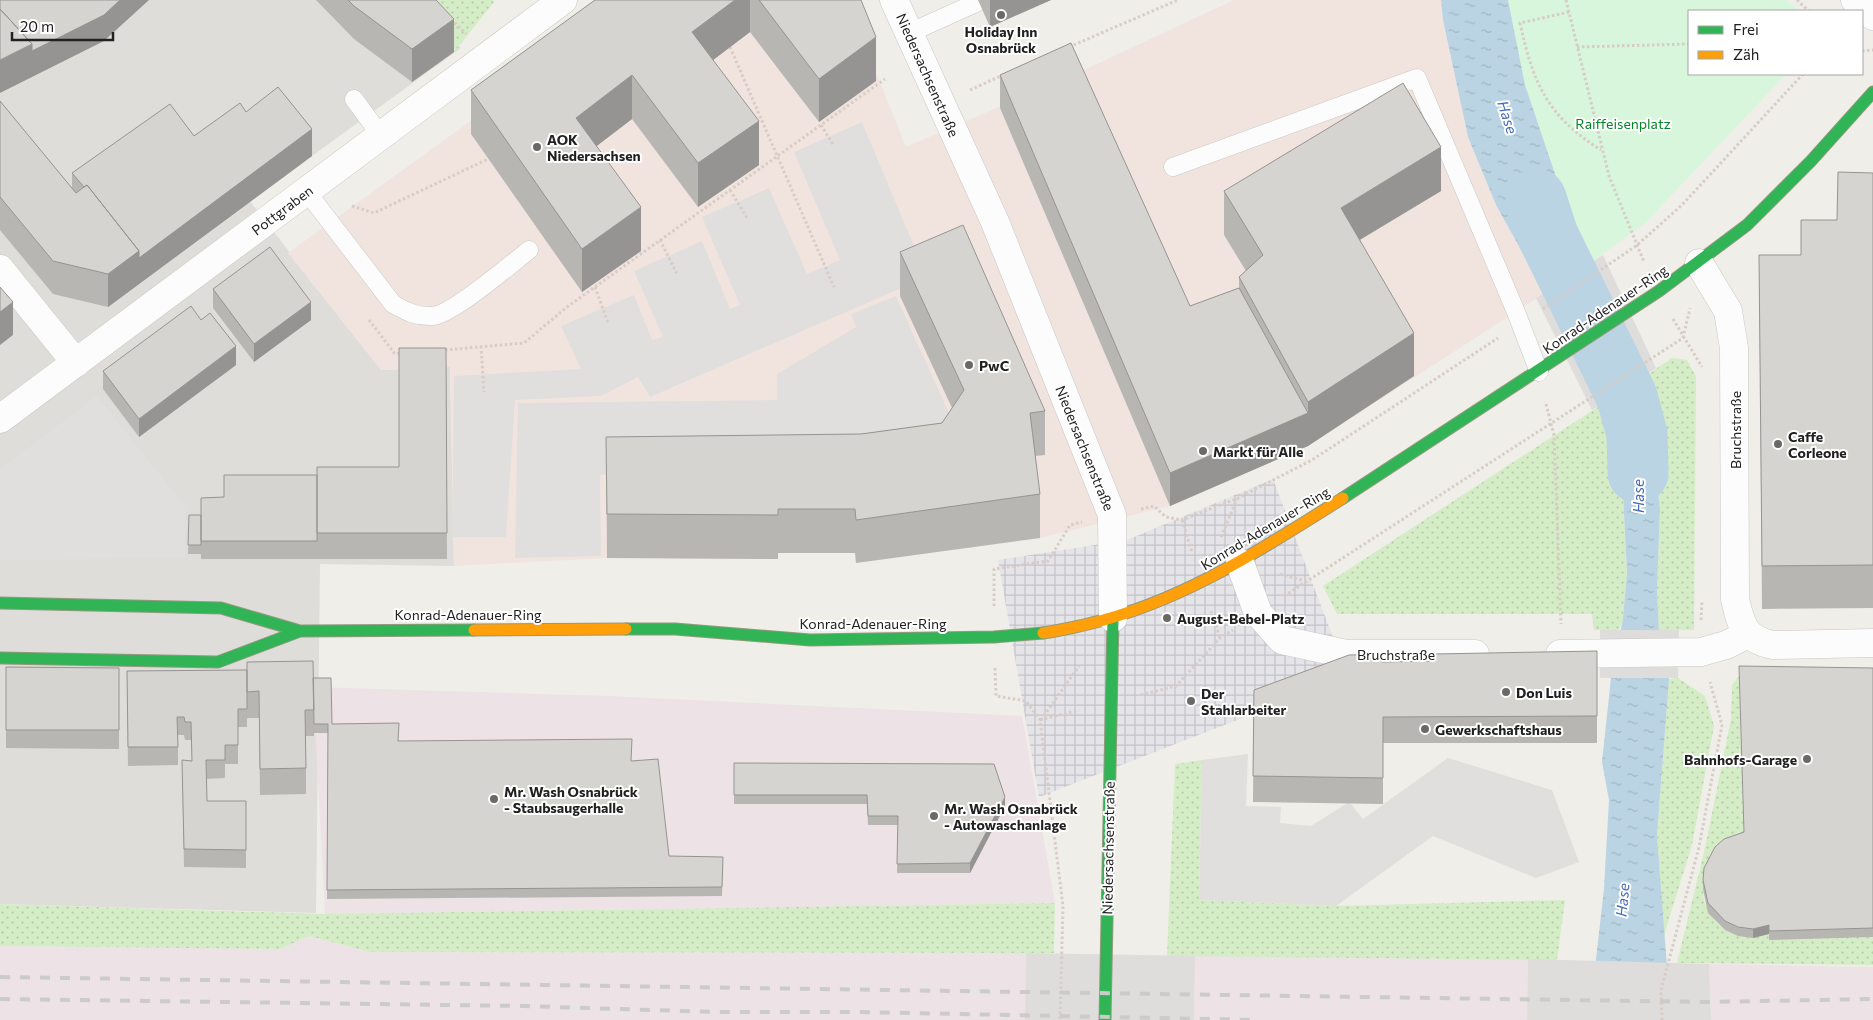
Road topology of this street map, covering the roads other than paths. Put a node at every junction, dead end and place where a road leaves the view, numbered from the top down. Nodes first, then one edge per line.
1 (563, 0) edge
2 (894, 0) edge
3 (1855, 0) edge
4 (978, 2) dead end
5 (1873, 16) edge
6 (909, 33) junction
7 (1873, 92) edge
8 (354, 98) dead end
9 (381, 136) junction
10 (1173, 167) dead end
11 (307, 192) junction
12 (529, 250) dead end
13 (1699, 263) junction
14 (0, 270) edge
15 (76, 363) junction
16 (1539, 372) junction
17 (0, 419) edge
18 (1240, 563) junction
19 (0, 604) edge
20 (1113, 618) junction
21 (300, 631) junction
22 (1748, 634) junction
23 (1873, 643) edge
24 (1504, 654) edge
25 (1533, 654) edge
26 (0, 658) edge
27 (1105, 1020) edge

1 - 9 street, Pottgraben
2 - 6 street, Niedersachsenstraße
3 - 5 street
4 - 6 lane
6 - 20 street, Niedersachsenstraße
7 - 13 main road, Konrad-Adenauer-Ring
8 - 9 lane
9 - 11 street, Pottgraben
10 - 16 lane
11 - 12 lane
11 - 15 street, Pottgraben
13 - 16 main road, Konrad-Adenauer-Ring
13 - 22 street, Bruchstraße
14 - 15 street
15 - 17 street, Pottgraben
16 - 18 main road, Konrad-Adenauer-Ring
18 - 20 main road, Konrad-Adenauer-Ring
18 - 24 street, Bruchstraße
19 - 21 main road, Konrad-Adenauer-Ring
20 - 21 main road, Konrad-Adenauer-Ring
20 - 27 main road, Niedersachsenstraße
21 - 26 main road, Konrad-Adenauer-Ring
22 - 23 street
22 - 25 street

